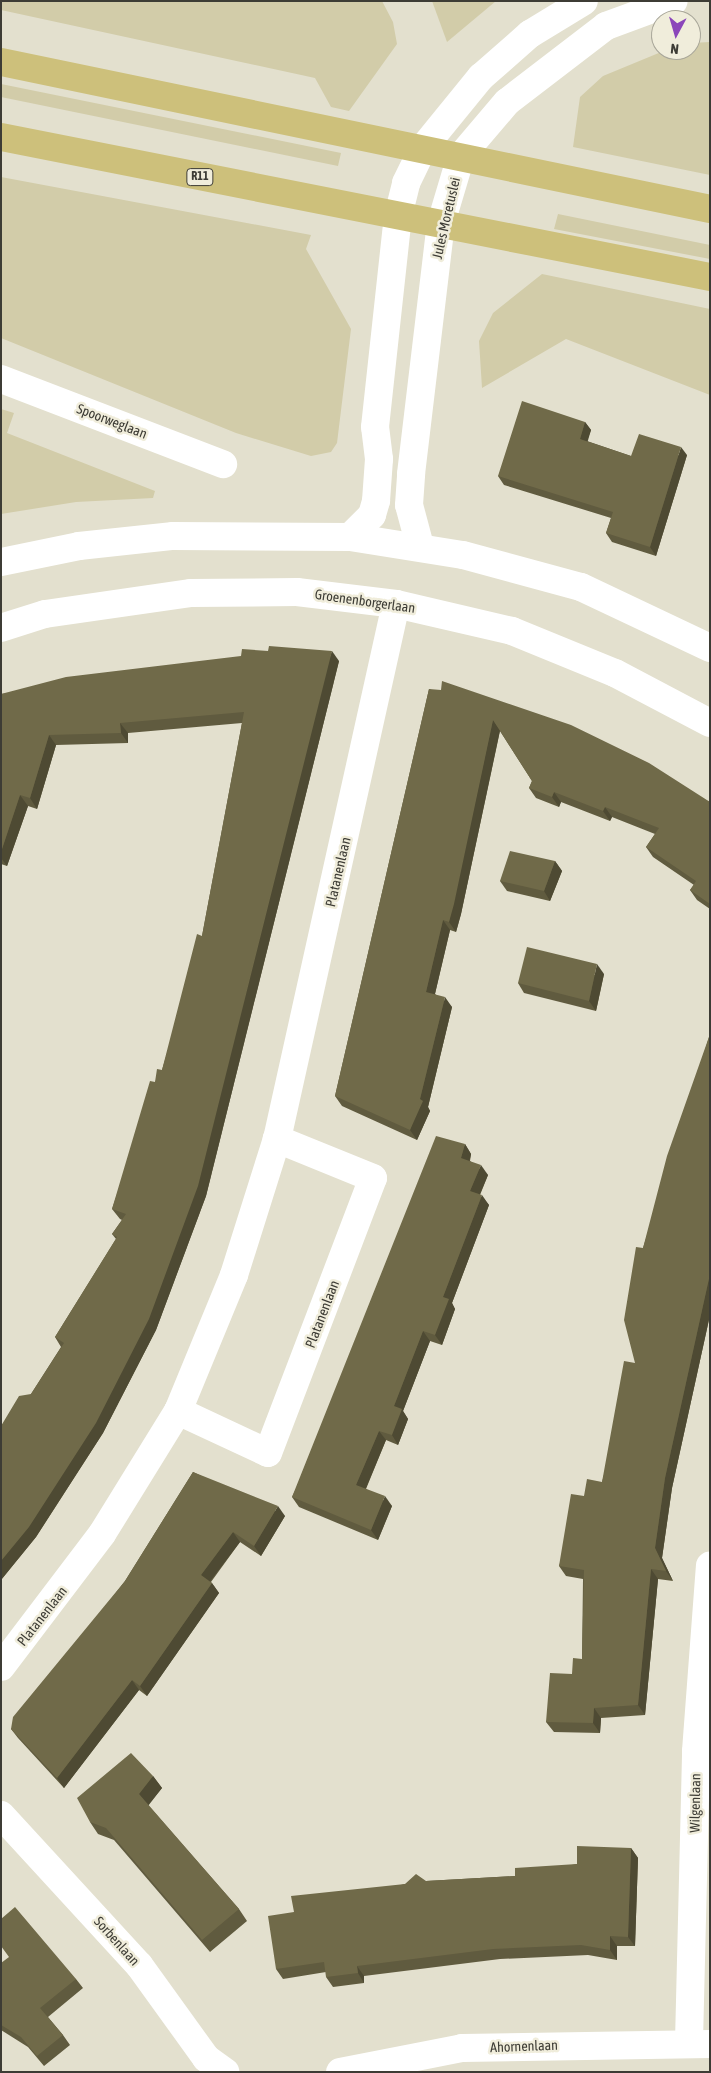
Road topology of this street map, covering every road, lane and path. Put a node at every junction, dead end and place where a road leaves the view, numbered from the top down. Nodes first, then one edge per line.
1 (584, 1) edge
2 (674, 1) edge
3 (1, 62) edge
4 (1, 137) edge
5 (423, 148) junction
6 (461, 156) junction
7 (710, 209) edge
8 (398, 216) junction
9 (441, 223) junction
10 (710, 277) edge
11 (1, 379) edge
12 (223, 464) dead end
13 (350, 537) junction
14 (420, 546) junction
15 (1, 562) edge
16 (396, 604) junction
17 (1, 628) edge
18 (710, 648) edge
19 (710, 723) edge
20 (277, 1139) junction
21 (178, 1411) junction
22 (710, 1566) edge
23 (1, 1667) edge
24 (1, 1815) edge
25 (699, 2043) edge
26 (225, 2072) edge
27 (340, 2072) edge

1 - 5 street
2 - 6 street, Jules Moretuslei
3 - 5 highway
4 - 8 highway, R11
5 - 6 highway
5 - 8 street
6 - 7 highway
6 - 9 street, Jules Moretuslei
8 - 9 highway, R11
8 - 13 street
9 - 10 highway, R11
9 - 14 street, Jules Moretuslei
11 - 12 street, Spoorweglaan
13 - 14 street
13 - 15 street
14 - 18 street
16 - 17 street, Groenenborgerlaan
16 - 19 street, Groenenborgerlaan
16 - 20 street, Platanenlaan
20 - 21 street, Platanenlaan
20 - 21 street, Platanenlaan
21 - 23 street, Platanenlaan
22 - 25 street, Wilgenlaan
24 - 26 street, Sorbenlaan
25 - 27 street, Ahornenlaan

